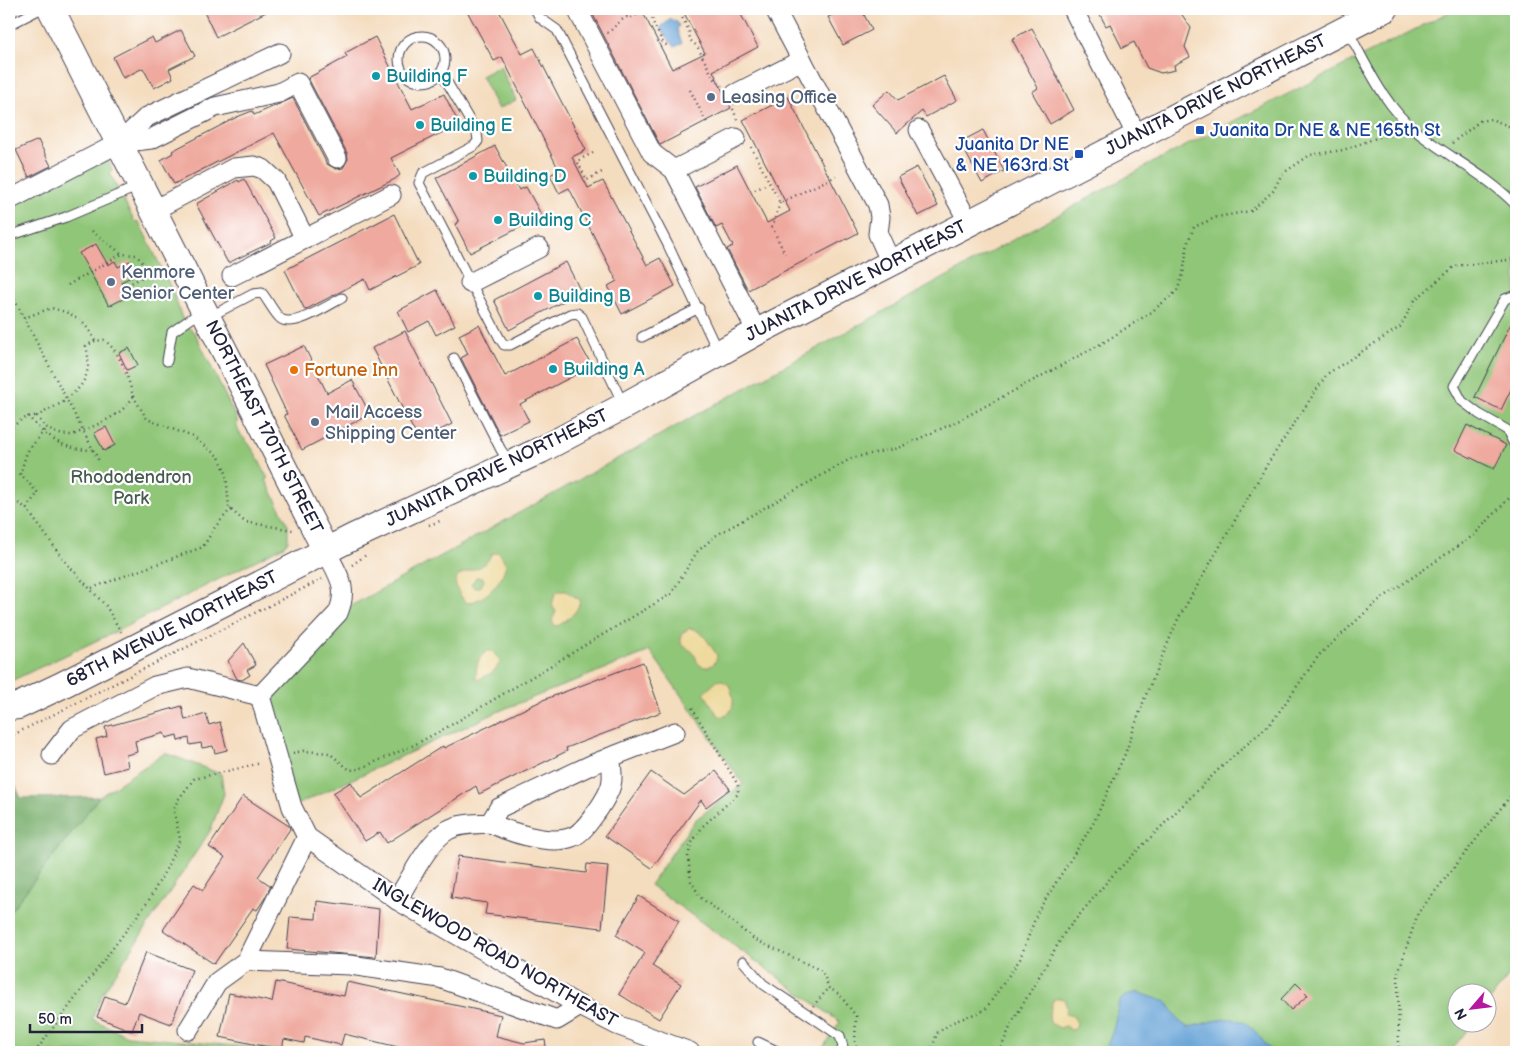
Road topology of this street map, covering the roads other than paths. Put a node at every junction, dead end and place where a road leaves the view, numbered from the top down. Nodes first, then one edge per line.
1 (40, 9) edge
2 (51, 9) edge
3 (535, 9) edge
4 (577, 9) edge
5 (775, 9) edge
6 (1073, 9) edge
7 (1385, 9) edge
8 (9, 25) edge
9 (1346, 28) junction
10 (280, 53) dead end
11 (802, 60) junction
12 (441, 72) junction
13 (736, 94) dead end
14 (919, 130) dead end
15 (1137, 136) junction
16 (736, 138) dead end
17 (119, 143) junction
18 (337, 158) dead end
19 (674, 170) junction
20 (142, 185) junction
21 (391, 196) dead end
22 (9, 200) edge
23 (1516, 205) edge
24 (154, 210) junction
25 (969, 223) junction
26 (9, 236) edge
27 (305, 239) junction
28 (539, 248) dead end
29 (891, 263) junction
30 (232, 276) dead end
31 (470, 283) junction
32 (1516, 295) edge
33 (342, 298) dead end
34 (699, 308) junction
35 (206, 313) junction
36 (757, 332) junction
37 (642, 337) dead end
38 (719, 354) junction
39 (454, 358) dead end
40 (167, 361) dead end
41 (624, 406) junction
42 (1516, 448) edge
43 (511, 464) junction
44 (326, 551) junction
45 (260, 696) junction
46 (12, 709) edge
47 (675, 732) dead end
48 (52, 755) dead end
49 (610, 757) junction
50 (490, 823) junction
51 (307, 837) junction
52 (397, 900) junction
53 (246, 961) junction
54 (743, 961) dead end
55 (580, 1006) junction
56 (188, 1030) dead end
57 (758, 1042) dead end
58 (690, 1052) edge
59 (778, 1052) edge
60 (842, 1052) edge

1 - 8 lane
2 - 17 main road, NORTHEAST 170TH STREET
3 - 34 lane
4 - 19 street
5 - 11 street
6 - 15 street
7 - 9 main road, JUANITA DRIVE NORTHEAST
9 - 15 main road, JUANITA DRIVE NORTHEAST
9 - 23 lane
10 - 17 street
11 - 13 street
11 - 29 street
12 - 12 lane
12 - 31 lane
14 - 25 street
15 - 25 main road, JUANITA DRIVE NORTHEAST
16 - 19 street
17 - 18 street
17 - 20 main road, NORTHEAST 170TH STREET
17 - 22 street
19 - 36 street
20 - 24 main road, NORTHEAST 170TH STREET
20 - 26 lane
21 - 27 street
24 - 27 street
24 - 35 main road, NORTHEAST 170TH STREET
25 - 29 main road, JUANITA DRIVE NORTHEAST
27 - 30 street
28 - 31 street
29 - 36 main road, JUANITA DRIVE NORTHEAST
31 - 41 lane
32 - 42 lane
33 - 35 lane
34 - 37 lane
34 - 38 lane
35 - 40 lane
35 - 44 main road, NORTHEAST 170TH STREET
36 - 38 main road, JUANITA DRIVE NORTHEAST
38 - 41 main road, JUANITA DRIVE NORTHEAST
39 - 43 lane
41 - 43 main road, JUANITA DRIVE NORTHEAST
43 - 44 main road, JUANITA DRIVE NORTHEAST
44 - 45 street
44 - 46 main road, 68TH AVENUE NORTHEAST
45 - 48 street
45 - 51 street, INGLEWOOD ROAD NORTHEAST
47 - 49 street
49 - 50 street
49 - 50 street
50 - 52 street
51 - 52 street, INGLEWOOD ROAD NORTHEAST
51 - 53 street
52 - 55 street, INGLEWOOD ROAD NORTHEAST
53 - 55 street
53 - 56 street
54 - 60 lane
55 - 58 street, INGLEWOOD ROAD NORTHEAST
57 - 59 lane

